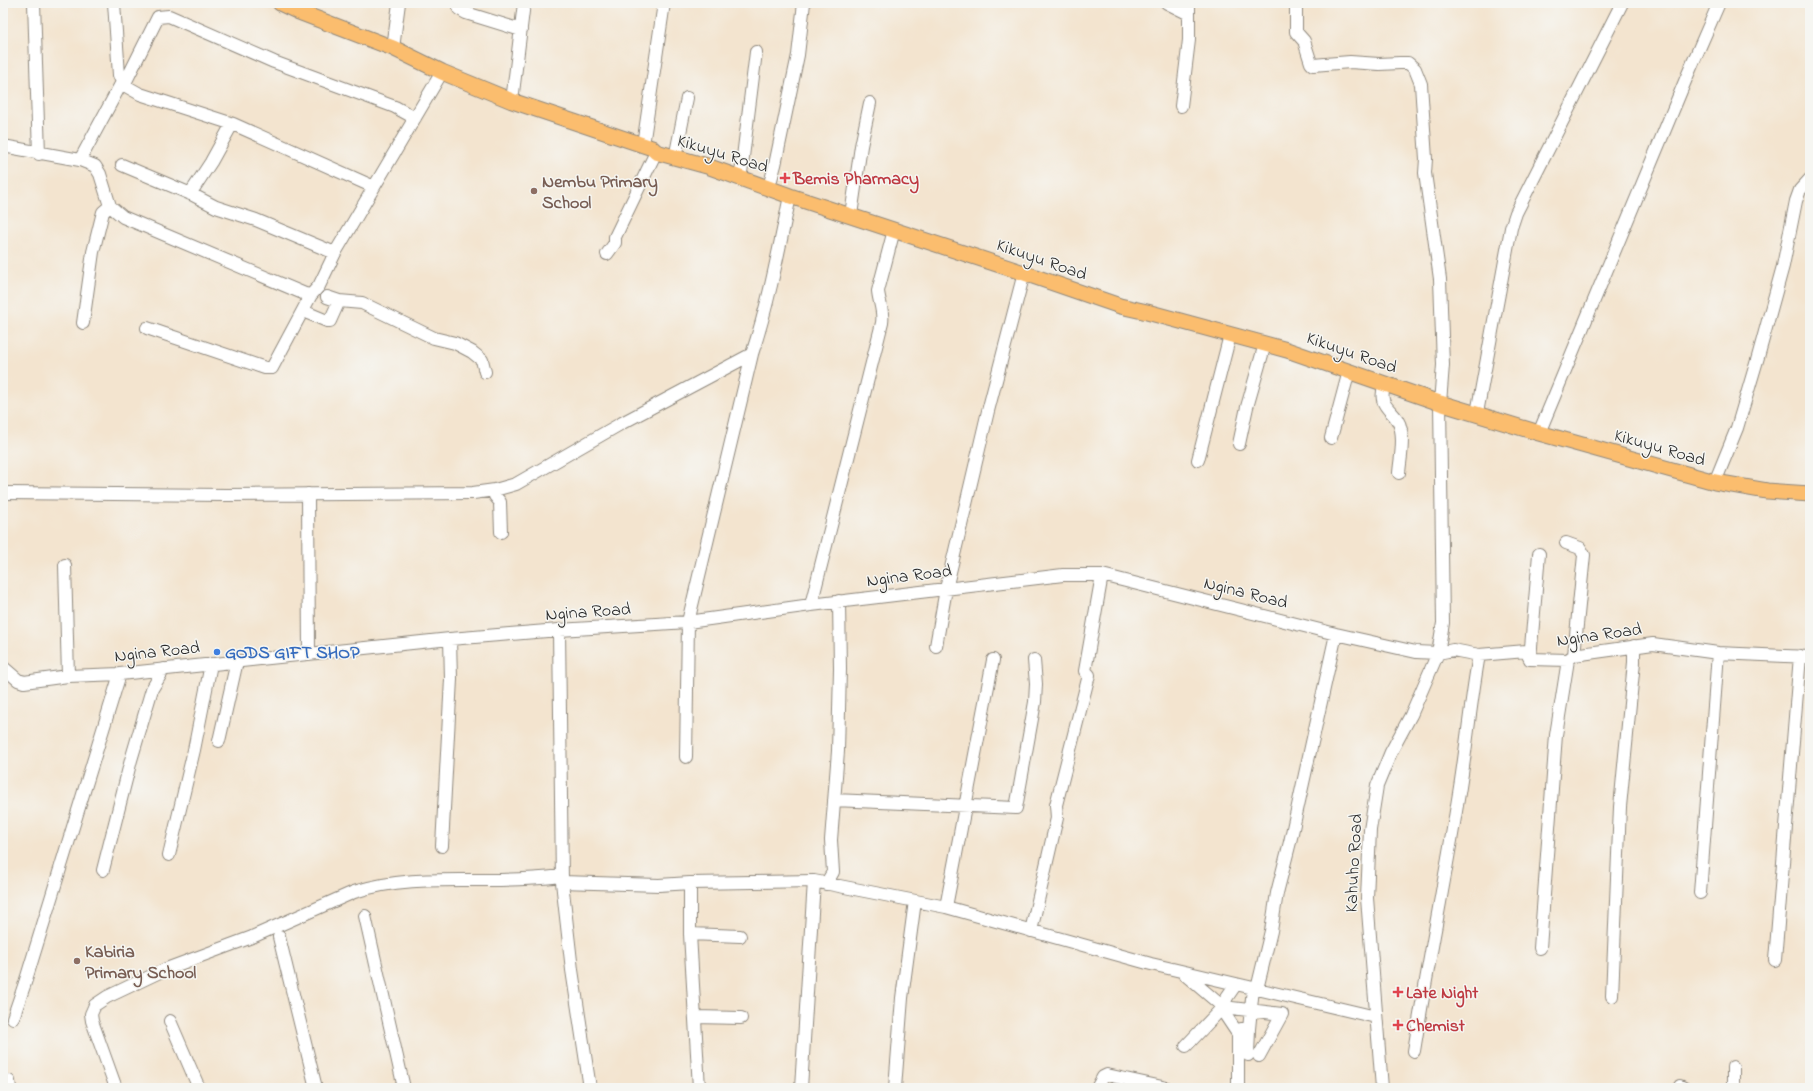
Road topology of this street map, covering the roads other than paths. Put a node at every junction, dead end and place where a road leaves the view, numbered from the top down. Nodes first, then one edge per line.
1 (34, 3) edge
2 (114, 3) edge
3 (280, 3) edge
4 (398, 3) edge
5 (524, 3) edge
6 (664, 3) edge
7 (804, 3) edge
8 (1167, 3) edge
9 (1296, 3) edge
10 (1622, 3) edge
11 (1720, 3) edge
12 (1189, 8) edge
13 (459, 9) dead end
14 (521, 30) junction
15 (393, 48) junction
16 (756, 52) dead end
17 (442, 72) junction
18 (123, 83) junction
19 (687, 98) dead end
20 (512, 101) junction
21 (870, 103) dead end
22 (1181, 106) dead end
23 (415, 118) junction
24 (232, 124) junction
25 (642, 145) junction
26 (3, 146) edge
27 (656, 152) junction
28 (39, 154) junction
29 (675, 158) junction
30 (80, 160) junction
31 (122, 166) dead end
32 (738, 177) junction
33 (1810, 178) edge
34 (374, 187) junction
35 (769, 187) junction
36 (190, 194) junction
37 (790, 196) junction
38 (110, 206) junction
39 (851, 215) junction
40 (894, 230) junction
41 (335, 254) junction
42 (607, 254) dead end
43 (1024, 273) junction
44 (311, 295) junction
45 (327, 296) dead end
46 (339, 301) junction
47 (304, 311) junction
48 (83, 323) dead end
49 (147, 328) dead end
50 (1230, 335) junction
51 (1265, 344) junction
52 (752, 354) junction
53 (1349, 371) junction
54 (485, 372) dead end
55 (1385, 384) junction
56 (1440, 402) junction
57 (1477, 413) junction
58 (1539, 433) junction
59 (1331, 438) dead end
60 (1239, 444) dead end
61 (1198, 460) dead end
62 (1399, 473) dead end
63 (1716, 482) junction
64 (495, 490) junction
65 (3, 493) edge
66 (308, 494) junction
67 (1810, 494) edge
68 (501, 532) dead end
69 (1566, 543) dead end
70 (1539, 554) dead end
71 (65, 565) dead end
72 (1102, 574) junction
73 (946, 589) junction
74 (839, 601) junction
75 (811, 605) junction
76 (688, 622) junction
77 (559, 630) junction
78 (1336, 634) junction
79 (450, 639) junction
80 (936, 646) dead end
81 (1634, 646) junction
82 (1438, 653) junction
83 (1718, 653) junction
84 (309, 654) junction
85 (1479, 655) junction
86 (1805, 656) edge
87 (1571, 657) junction
88 (1530, 659) junction
89 (992, 660) dead end
90 (1034, 660) dead end
91 (237, 661) junction
92 (211, 664) junction
93 (3, 667) edge
94 (164, 669) junction
95 (120, 674) junction
96 (68, 676) junction
97 (219, 741) dead end
98 (686, 757) dead end
99 (834, 800) junction
100 (965, 805) junction
101 (442, 846) dead end
102 (169, 855) dead end
103 (103, 870) dead end
104 (562, 879) junction
105 (690, 882) junction
106 (820, 882) junction
107 (1700, 893) dead end
108 (915, 901) junction
109 (946, 907) junction
110 (365, 916) dead end
111 (1031, 931) junction
112 (690, 934) junction
113 (740, 936) dead end
114 (279, 937) dead end
115 (1540, 948) dead end
116 (1775, 960) dead end
117 (1180, 971) junction
118 (1236, 984) junction
119 (1255, 988) junction
120 (1612, 996) dead end
121 (1223, 1007) junction
122 (1251, 1011) junction
123 (695, 1017) junction
124 (1376, 1017) junction
125 (13, 1018) dead end
126 (742, 1018) dead end
127 (170, 1021) dead end
128 (1234, 1028) junction
129 (1249, 1029) junction
130 (1186, 1046) dead end
131 (1414, 1051) dead end
132 (1733, 1067) dead end
133 (116, 1088) edge
134 (199, 1088) edge
135 (316, 1088) edge
136 (404, 1088) edge
137 (590, 1088) edge
138 (699, 1088) edge
139 (801, 1088) edge
140 (895, 1088) edge
141 (1096, 1088) edge
142 (1167, 1088) edge
143 (1238, 1088) edge
144 (1382, 1088) edge
145 (1733, 1088) edge

1 - 28 street
2 - 18 street
3 - 15 main road, Kikuyu Road
4 - 15 street
5 - 14 street
6 - 25 street
7 - 35 street
8 - 12 street
9 - 56 street, Kahuho Road
10 - 57 street
11 - 58 street
12 - 22 street
13 - 14 street
14 - 20 street
15 - 17 main road, Kikuyu Road
16 - 32 street
17 - 20 main road, Kikuyu Road
17 - 23 street
18 - 23 street
18 - 24 street
18 - 30 street
19 - 29 street
20 - 25 main road, Kikuyu Road
21 - 39 street
23 - 34 street
24 - 34 street
24 - 36 street
25 - 27 main road, Kikuyu Road
26 - 28 street
27 - 29 main road, Kikuyu Road
27 - 42 street
28 - 30 street
29 - 32 main road, Kikuyu Road
30 - 38 street
31 - 36 street
32 - 35 main road, Kikuyu Road
33 - 63 street
34 - 41 street
35 - 37 main road, Kikuyu Road
36 - 41 street
37 - 39 main road, Kikuyu Road
37 - 52 street
38 - 44 street
38 - 48 street
39 - 40 main road, Kikuyu Road
40 - 43 main road, Kikuyu Road
40 - 75 street
41 - 44 street
43 - 50 main road, Kikuyu Road
43 - 73 street
44 - 47 street
45 - 46 street
46 - 47 street
46 - 54 street
47 - 49 street
50 - 51 main road, Kikuyu Road
50 - 61 street
51 - 53 main road, Kikuyu Road
51 - 60 street
52 - 64 street
52 - 76 street
53 - 55 main road, Kikuyu Road
53 - 59 street
55 - 56 main road, Kikuyu Road
55 - 62 street
56 - 57 main road, Kikuyu Road
56 - 82 street, Kahuho Road
57 - 58 main road, Kikuyu Road
58 - 63 main road, Kikuyu Road
63 - 67 main road, Kikuyu Road
64 - 66 street
64 - 68 street
65 - 66 street
66 - 84 street
69 - 87 street
70 - 88 street
71 - 96 street
72 - 73 street, Ngina Road
72 - 78 street, Ngina Road
72 - 111 street
73 - 74 street, Ngina Road
73 - 80 street
74 - 75 street, Ngina Road
74 - 99 street
75 - 76 street, Ngina Road
76 - 77 street, Ngina Road
76 - 98 street
77 - 79 street, Ngina Road
77 - 104 street
78 - 82 street, Ngina Road
78 - 119 street
79 - 84 street, Ngina Road
79 - 101 street
81 - 83 street, Ngina Road
81 - 87 street, Ngina Road
81 - 120 street
82 - 85 street, Ngina Road
82 - 124 street, Kahuho Road
83 - 86 street, Ngina Road
83 - 107 street
84 - 91 street, Ngina Road
85 - 88 street, Ngina Road
85 - 131 street
86 - 116 street
87 - 88 street, Ngina Road
87 - 115 street
89 - 100 street
90 - 100 street
91 - 92 street, Ngina Road
91 - 97 street
92 - 94 street, Ngina Road
92 - 102 street
93 - 96 street, Ngina Road
94 - 95 street, Ngina Road
94 - 103 street
95 - 96 street, Ngina Road
95 - 125 street
99 - 100 street
99 - 106 street
100 - 109 street
104 - 105 street
104 - 133 street
104 - 137 street
105 - 106 street
105 - 112 street
106 - 108 street
106 - 139 street
108 - 109 street
108 - 140 street
109 - 111 street
110 - 136 street
111 - 117 street
112 - 113 street
112 - 123 street
114 - 135 street
117 - 118 street
117 - 121 street
118 - 119 street
118 - 121 street
119 - 122 street
119 - 124 street
121 - 122 street
121 - 128 street
121 - 130 street
122 - 129 street
122 - 129 street
123 - 126 street
123 - 138 street
124 - 144 street, Kahuho Road
127 - 134 street
128 - 129 street
128 - 143 street
132 - 145 street
141 - 142 street

